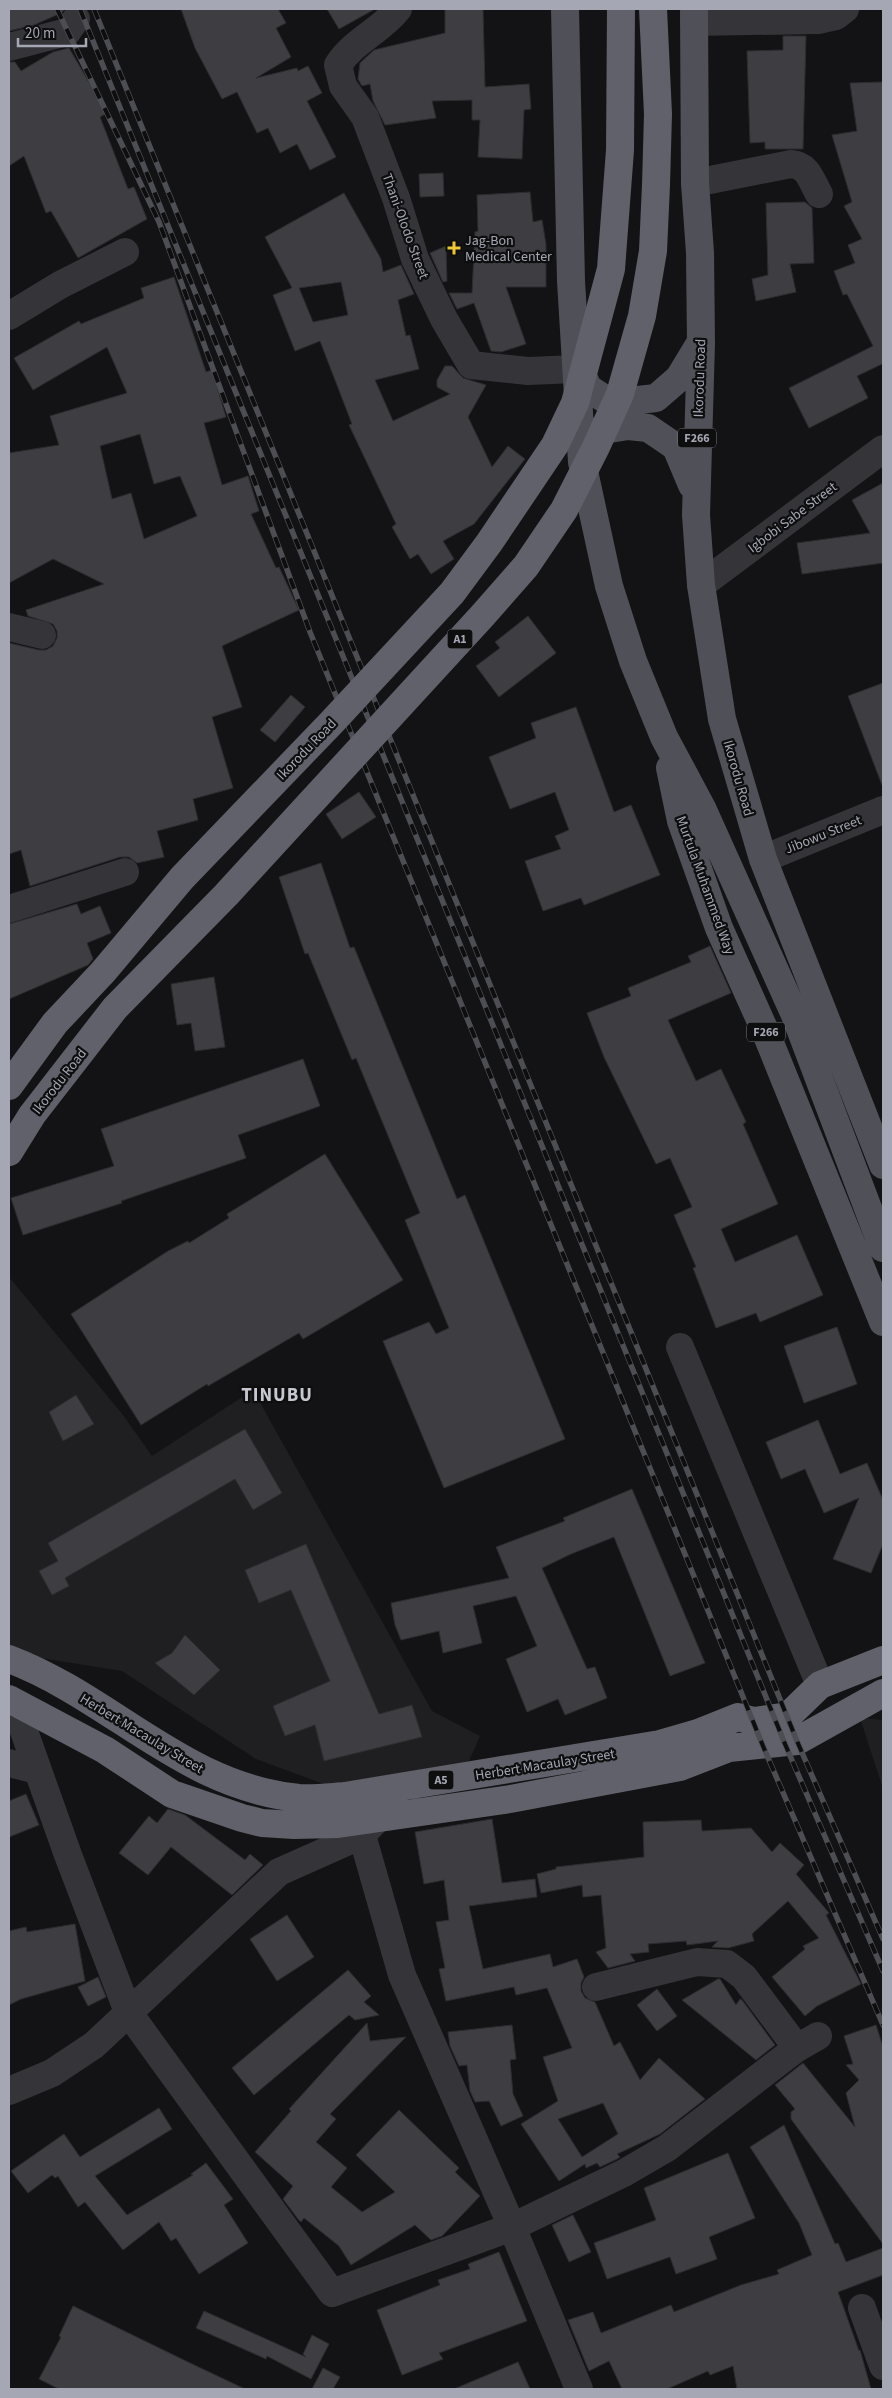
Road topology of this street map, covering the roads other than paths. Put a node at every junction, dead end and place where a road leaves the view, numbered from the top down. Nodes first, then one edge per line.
1 (398, 9) edge
2 (565, 9) edge
3 (621, 9) edge
4 (653, 9) edge
5 (844, 9) edge
6 (694, 15) edge
7 (76, 19) dead end
8 (9, 48) edge
9 (695, 183) junction
10 (819, 194) dead end
11 (125, 252) dead end
12 (9, 316) edge
13 (700, 343) junction
14 (576, 366) junction
15 (883, 449) edge
16 (582, 462) junction
17 (695, 491) junction
18 (701, 585) junction
19 (9, 627) edge
20 (42, 634) dead end
21 (664, 737) junction
22 (883, 810) edge
23 (762, 859) junction
24 (125, 872) dead end
25 (9, 909) edge
26 (795, 1015) junction
27 (766, 1033) junction
28 (9, 1086) edge
29 (9, 1152) edge
30 (883, 1165) edge
31 (883, 1248) edge
32 (883, 1322) edge
33 (680, 1347) dead end
34 (9, 1643) edge
35 (9, 1659) edge
36 (883, 1660) edge
37 (37, 1670) junction
38 (820, 1685) junction
39 (882, 1694) edge
40 (12, 1701) edge
41 (9, 1763) edge
42 (37, 1770) junction
43 (370, 1827) junction
44 (596, 1987) dead end
45 (128, 2012) junction
46 (9, 2091) edge
47 (512, 2227) junction
48 (862, 2308) dead end
49 (883, 2366) edge
50 (579, 2389) edge

1 - 14 street, Thani-Olodo Street
2 - 14 main road, F266
3 - 28 highway, Ikorodu Road, bridge
4 - 29 highway, Ikorodu Road / A1, bridge
5 - 6 street
6 - 9 main road, Ikorodu Road / F266
7 - 8 street
9 - 10 street
9 - 13 main road, Ikorodu Road / F266
11 - 12 street
13 - 14 main road
13 - 17 main road, Ikorodu Road / F266
14 - 16 main road, F266
15 - 18 street, Igbobi Sabe Street
16 - 17 main road
16 - 21 main road, F266
17 - 18 main road, Ikorodu Road / F266
18 - 23 main road, Ikorodu Road / F266
19 - 20 street
21 - 26 main road, Murtula Muhammed Way
21 - 27 main road, Murtula Muhammed Way / F266
22 - 23 street, Jibowu Street
23 - 30 main road
24 - 25 street
26 - 27 main road
26 - 31 main road, Murtula Muhammed Way
27 - 32 main road, Murtula Muhammed Way / F266
33 - 38 street
34 - 37 highway
35 - 37 highway, Herbert Macaulay Street / A5
36 - 38 highway, Herbert Macaulay Street / A5
37 - 38 highway, Herbert Macaulay Street / A5
39 - 43 highway, Herbert Macaulay Street / A5
40 - 42 street
40 - 43 highway, Herbert Macaulay Street / A5
41 - 42 street
42 - 45 street
43 - 45 street
43 - 47 street
44 - 47 street
45 - 46 street
45 - 47 street
47 - 50 street
48 - 49 street

